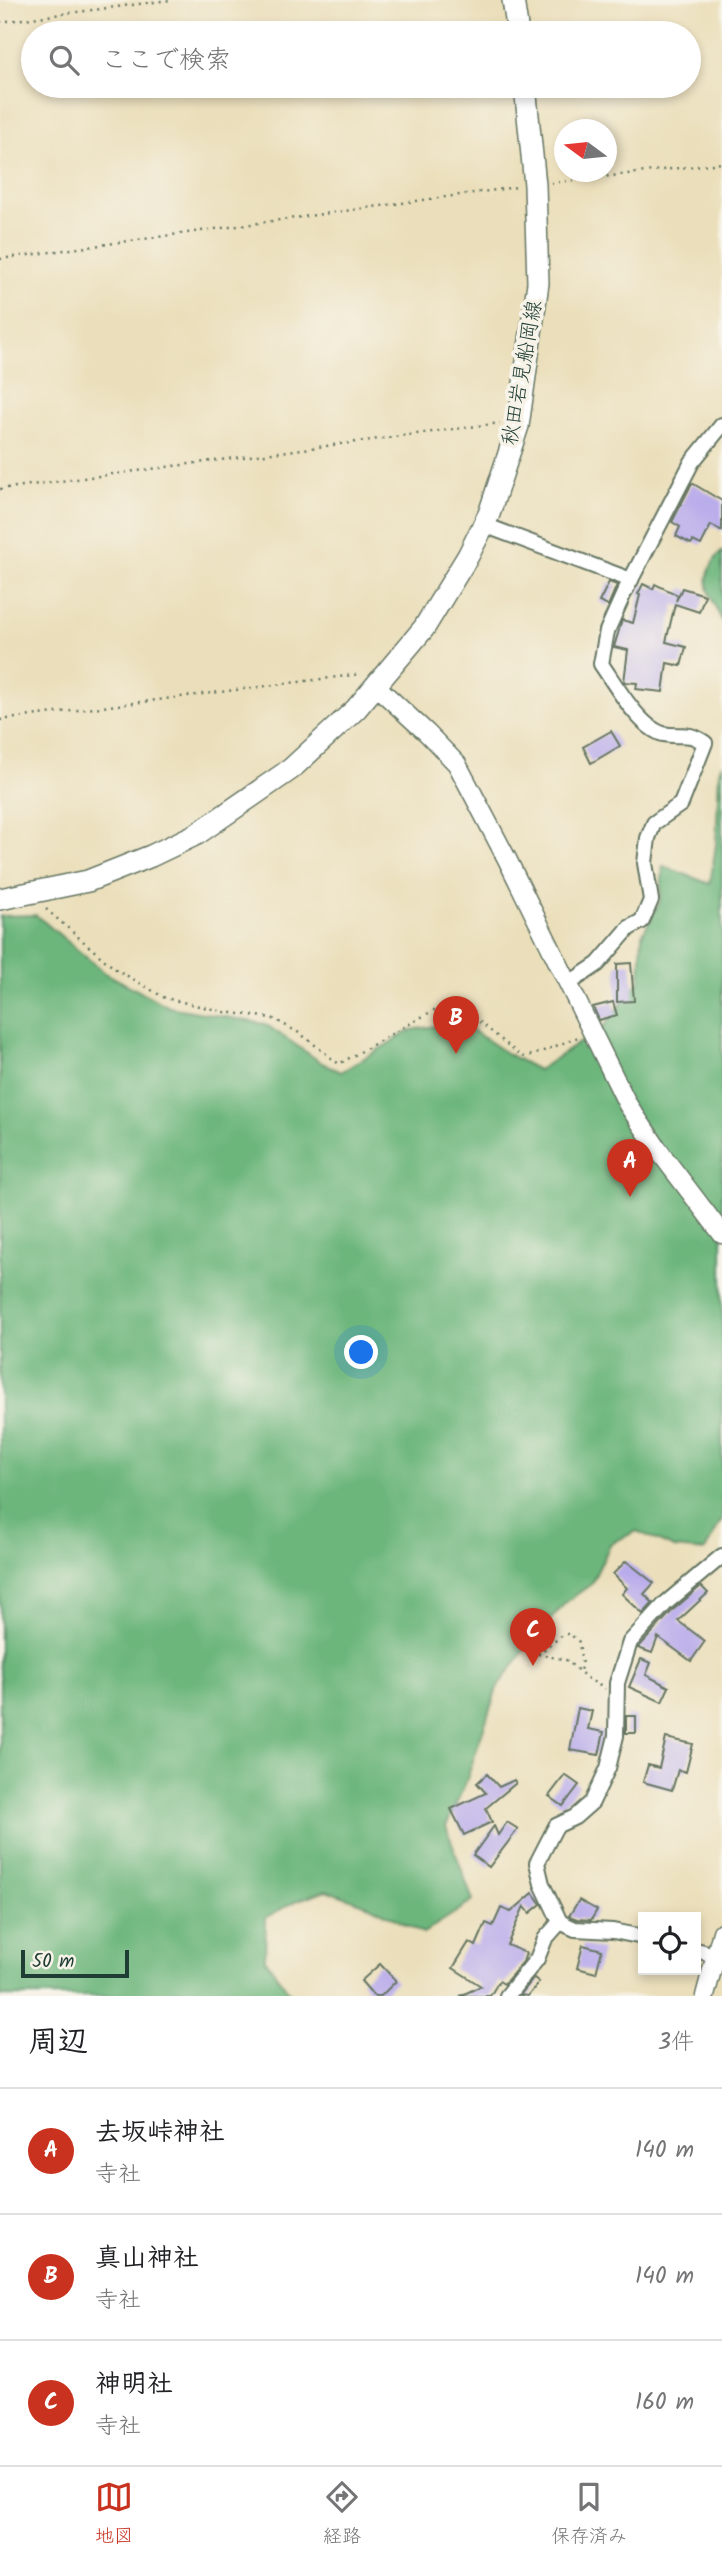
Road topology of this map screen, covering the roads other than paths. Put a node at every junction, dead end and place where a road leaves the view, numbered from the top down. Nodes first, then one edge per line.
1 (513, 0) edge
2 (516, 21) edge
3 (526, 98) edge
4 (722, 425) edge
5 (484, 525) junction
6 (631, 580) junction
7 (368, 680) junction
8 (0, 899) edge
9 (568, 984) junction
10 (722, 1234) edge
11 (722, 1556) edge
12 (560, 1922) junction
13 (722, 1933) edge
14 (638, 1936) edge
15 (701, 1951) edge
16 (719, 1956) edge
17 (507, 1996) edge
18 (705, 1996) edge

1 - 2 main road
3 - 5 main road, 秋田岩見船岡線
4 - 6 street
5 - 6 street
5 - 7 main road, 秋田岩見船岡線
6 - 9 street
7 - 8 main road, 秋田岩見船岡線
7 - 9 street
9 - 10 street
11 - 12 street
12 - 14 street
12 - 17 street
13 - 16 street
15 - 16 street
16 - 18 street

